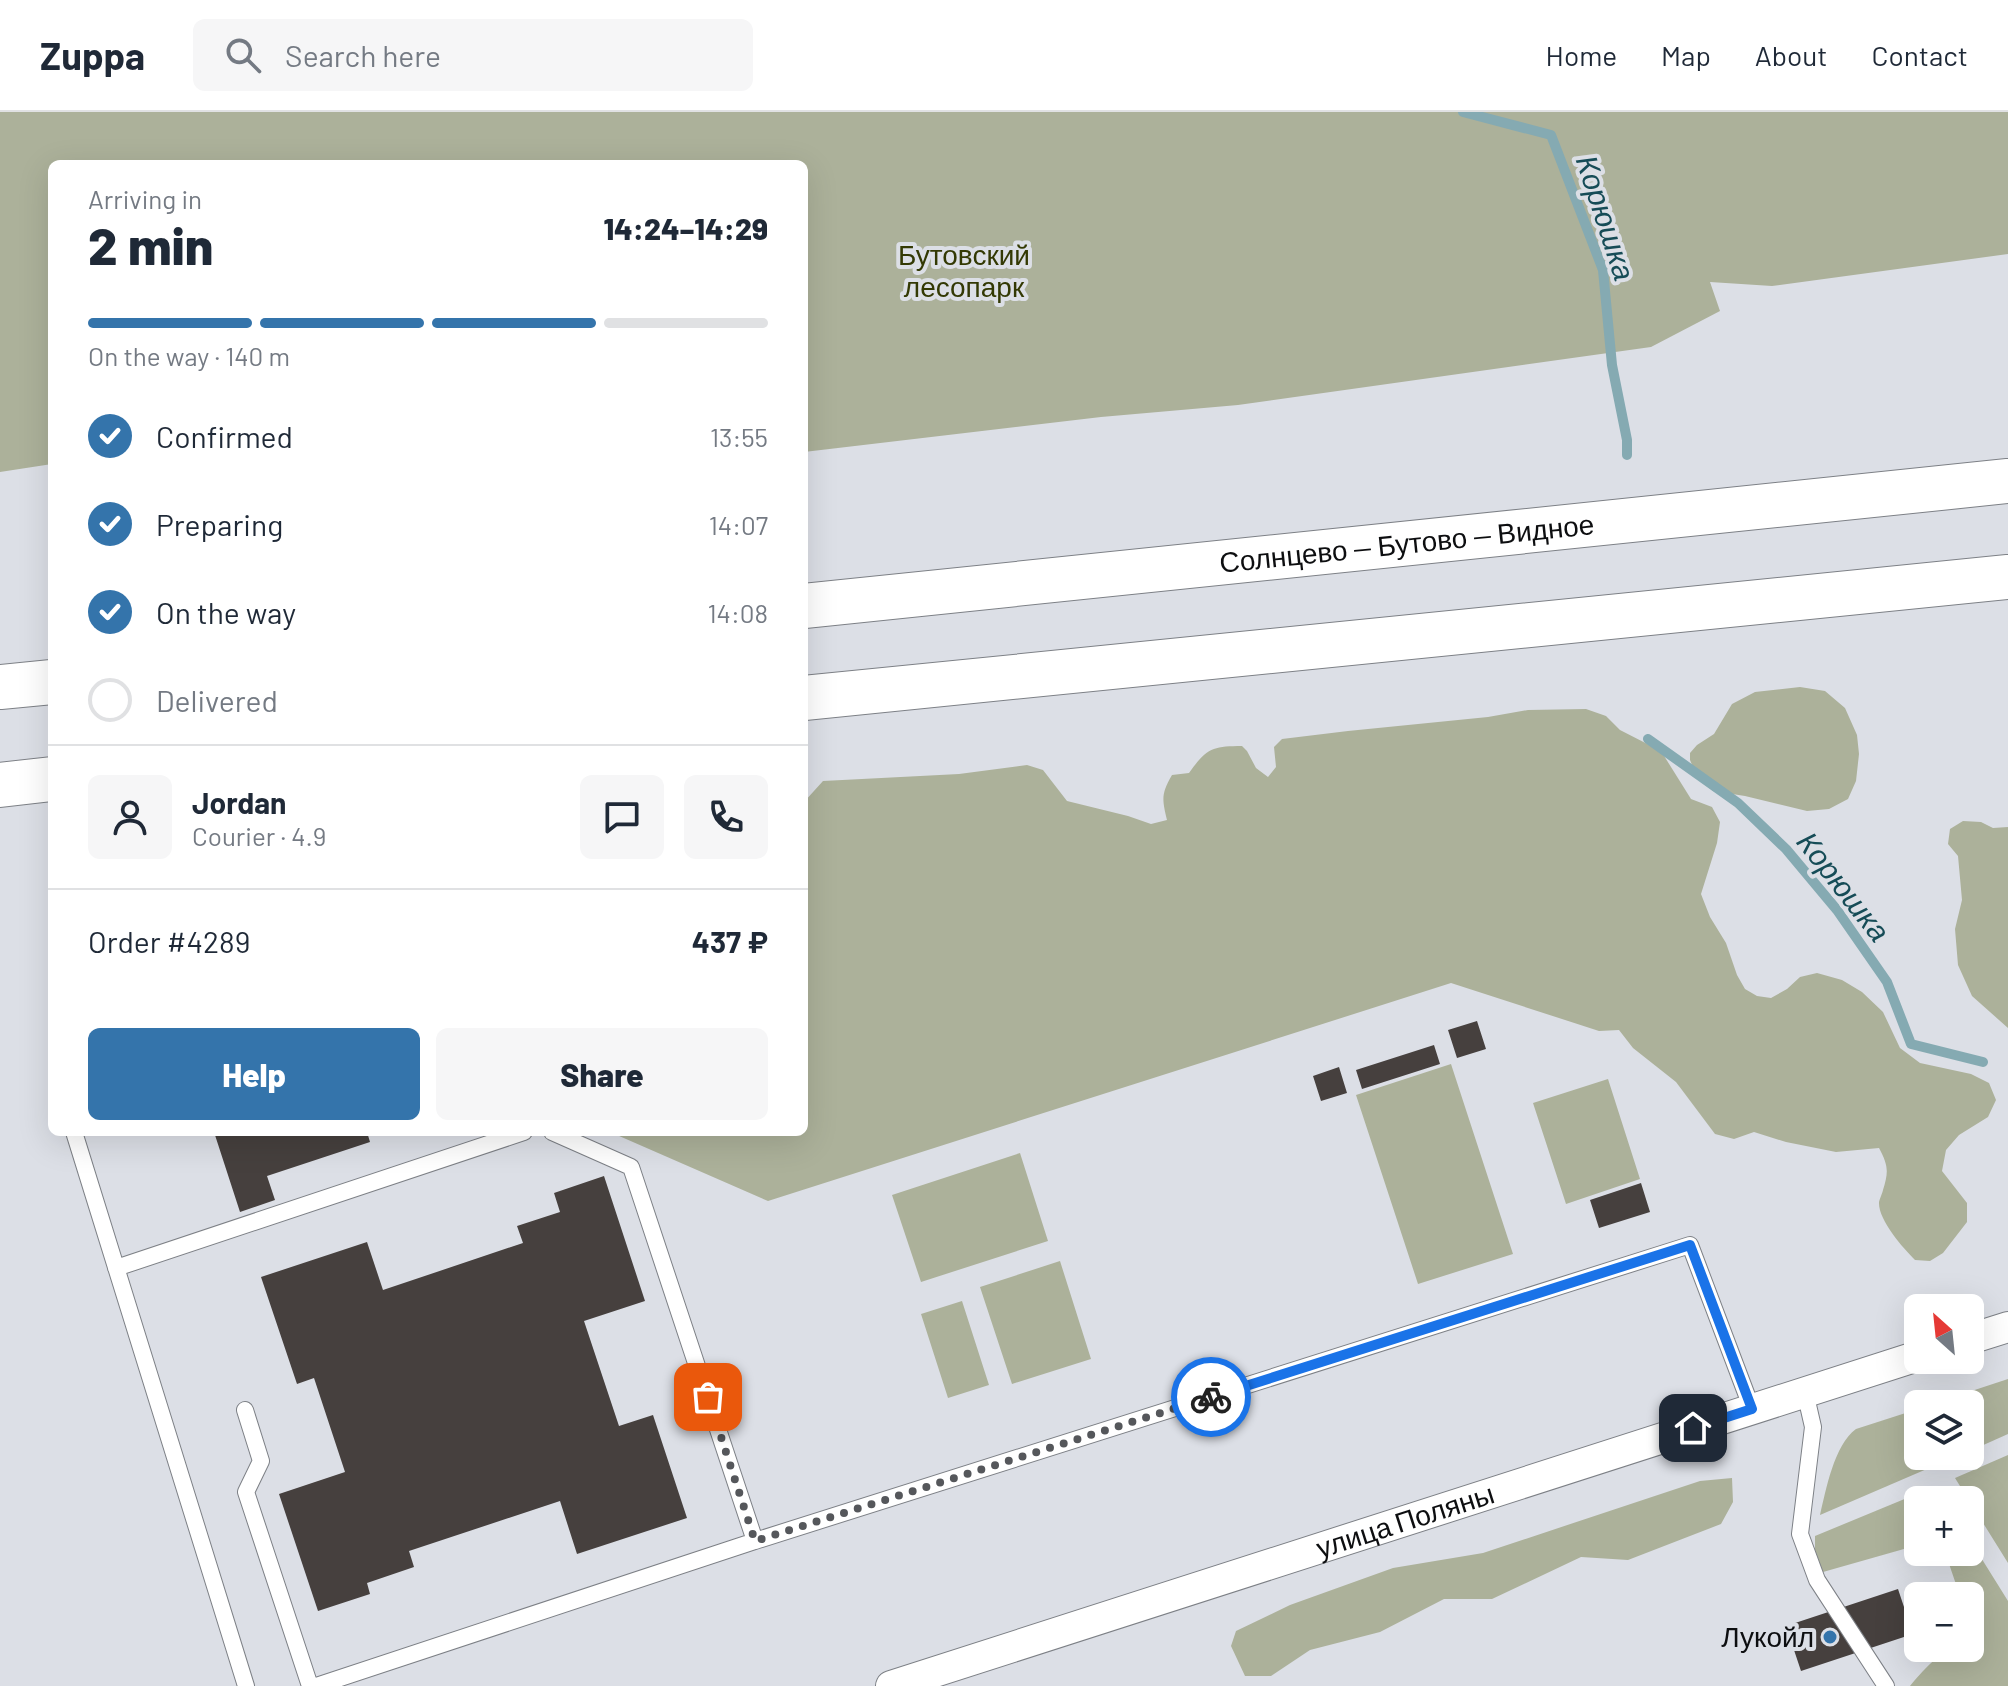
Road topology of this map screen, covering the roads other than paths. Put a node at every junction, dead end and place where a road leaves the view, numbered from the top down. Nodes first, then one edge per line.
1 (2008, 481) edge
2 (2008, 577) edge
3 (808, 606) edge
4 (48, 682) edge
5 (0, 687) edge
6 (808, 698) edge
7 (48, 779) edge
8 (0, 785) edge
9 (75, 1136) edge
10 (512, 1136) edge
11 (561, 1136) edge
12 (116, 1268) junction
13 (2008, 1327) edge
14 (1984, 1335) edge
15 (1904, 1360) edge
16 (1805, 1392) junction
17 (1752, 1409) junction
18 (245, 1410) dead end
19 (755, 1541) junction
20 (246, 1686) edge
21 (310, 1686) edge
22 (316, 1686) edge
23 (891, 1686) edge
24 (1886, 1686) edge

1 - 3 main road, Солнцево — Бутово — Видное
2 - 6 main road
4 - 5 main road
7 - 8 main road
9 - 12 lane
10 - 12 lane
11 - 19 lane
12 - 20 lane
13 - 14 street
15 - 16 street, улица Поляны
16 - 17 street, улица Поляны
16 - 24 lane
17 - 19 lane
17 - 23 street, улица Поляны
18 - 21 lane
19 - 22 lane

